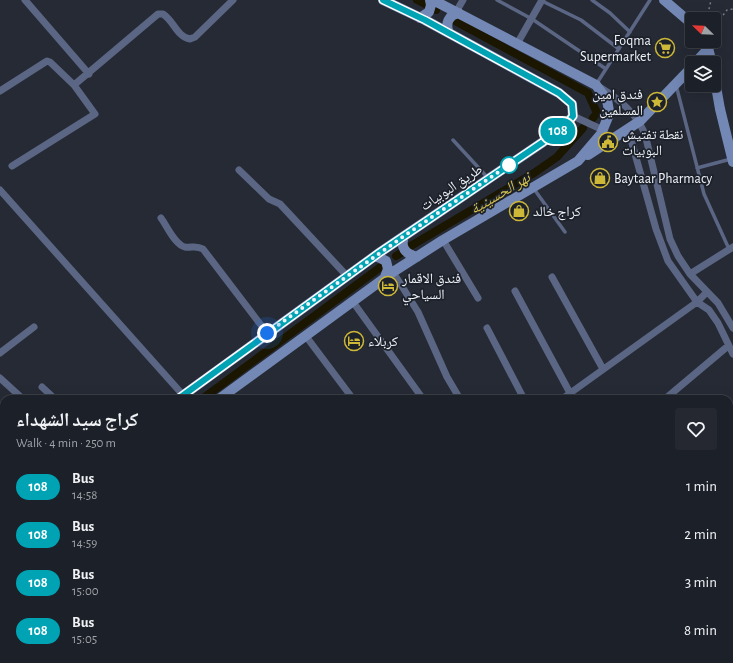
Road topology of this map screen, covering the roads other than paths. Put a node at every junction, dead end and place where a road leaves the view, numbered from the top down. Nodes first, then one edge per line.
1 (25, 0) edge
2 (233, 0) edge
3 (383, 0) edge
4 (430, 0) edge
5 (434, 0) edge
6 (462, 0) edge
7 (497, 0) edge
8 (542, 0) edge
9 (592, 0) edge
10 (650, 0) edge
11 (664, 0) edge
12 (457, 12) junction
13 (420, 18) junction
14 (685, 18) edge
15 (532, 19) junction
16 (630, 32) junction
17 (449, 33) junction
18 (517, 44) junction
19 (619, 49) junction
20 (606, 69) junction
21 (89, 74) junction
22 (685, 74) edge
23 (676, 84) junction
24 (74, 85) junction
25 (596, 85) junction
26 (0, 91) edge
27 (717, 92) edge
28 (573, 116) junction
29 (640, 121) junction
30 (603, 130) junction
31 (628, 130) junction
32 (453, 140) dead end
33 (733, 161) edge
34 (578, 162) junction
35 (12, 166) dead end
36 (697, 168) junction
37 (238, 170) dead end
38 (488, 179) junction
39 (534, 189) junction
40 (0, 190) edge
41 (161, 218) dead end
42 (565, 232) dead end
43 (404, 236) junction
44 (443, 240) junction
45 (731, 248) edge
46 (374, 257) junction
47 (417, 257) junction
48 (394, 272) junction
49 (690, 274) junction
50 (347, 276) junction
51 (552, 277) dead end
52 (385, 278) junction
53 (515, 290) dead end
54 (706, 293) junction
55 (478, 298) dead end
56 (353, 302) junction
57 (697, 302) junction
58 (34, 327) dead end
59 (487, 328) dead end
60 (733, 328) edge
61 (267, 333) junction
62 (305, 335) junction
63 (728, 346) junction
64 (0, 353) edge
65 (733, 354) edge
66 (603, 369) junction
67 (0, 378) edge
68 (42, 387) dead end
69 (570, 393) junction
70 (19, 395) edge
71 (51, 395) edge
72 (179, 395) edge
73 (184, 395) edge
74 (225, 395) edge
75 (350, 395) edge
76 (420, 395) edge
77 (458, 395) edge
78 (522, 395) edge
79 (567, 395) edge
80 (670, 395) edge

1 - 21 street
2 - 21 street
3 - 13 main road
4 - 13 main road
5 - 12 main road
6 - 12 street
7 - 15 lane
8 - 15 street
8 - 19 lane
9 - 16 lane
10 - 16 lane
11 - 14 main road
12 - 17 main road
12 - 18 main road
13 - 17 main road
15 - 18 street
15 - 20 lane
16 - 19 lane
17 - 28 main road
18 - 25 main road
19 - 20 lane
20 - 25 lane
21 - 24 street
22 - 23 main road
23 - 29 main road
23 - 36 lane
24 - 26 street
24 - 35 street
25 - 29 street
25 - 30 main road
27 - 33 main road
28 - 30 street
28 - 38 main road, طريق البوبيات
29 - 31 main road
29 - 49 street
30 - 34 main road
31 - 34 main road
31 - 57 street
32 - 38 lane
33 - 36 lane
34 - 39 main road
36 - 45 lane
37 - 50 street
38 - 43 main road, طريق البوبيات
39 - 42 lane
39 - 44 main road
40 - 72 street
41 - 61 street
43 - 46 main road, طريق البوبيات
43 - 47 main road
44 - 47 main road
44 - 55 street
45 - 49 street
46 - 50 main road, طريق البوبيات
46 - 52 main road
47 - 48 main road
48 - 52 main road
48 - 77 street
49 - 54 street
50 - 61 main road, طريق البوبيات
51 - 66 street
52 - 56 main road
53 - 69 street
54 - 57 street
54 - 60 street
56 - 62 main road
56 - 76 street
57 - 63 street
57 - 66 street
58 - 64 street
59 - 78 street
61 - 73 main road, طريق البوبيات
62 - 74 main road
62 - 75 street
63 - 65 street
63 - 80 street
66 - 69 street
67 - 70 street
68 - 71 street
69 - 79 street

